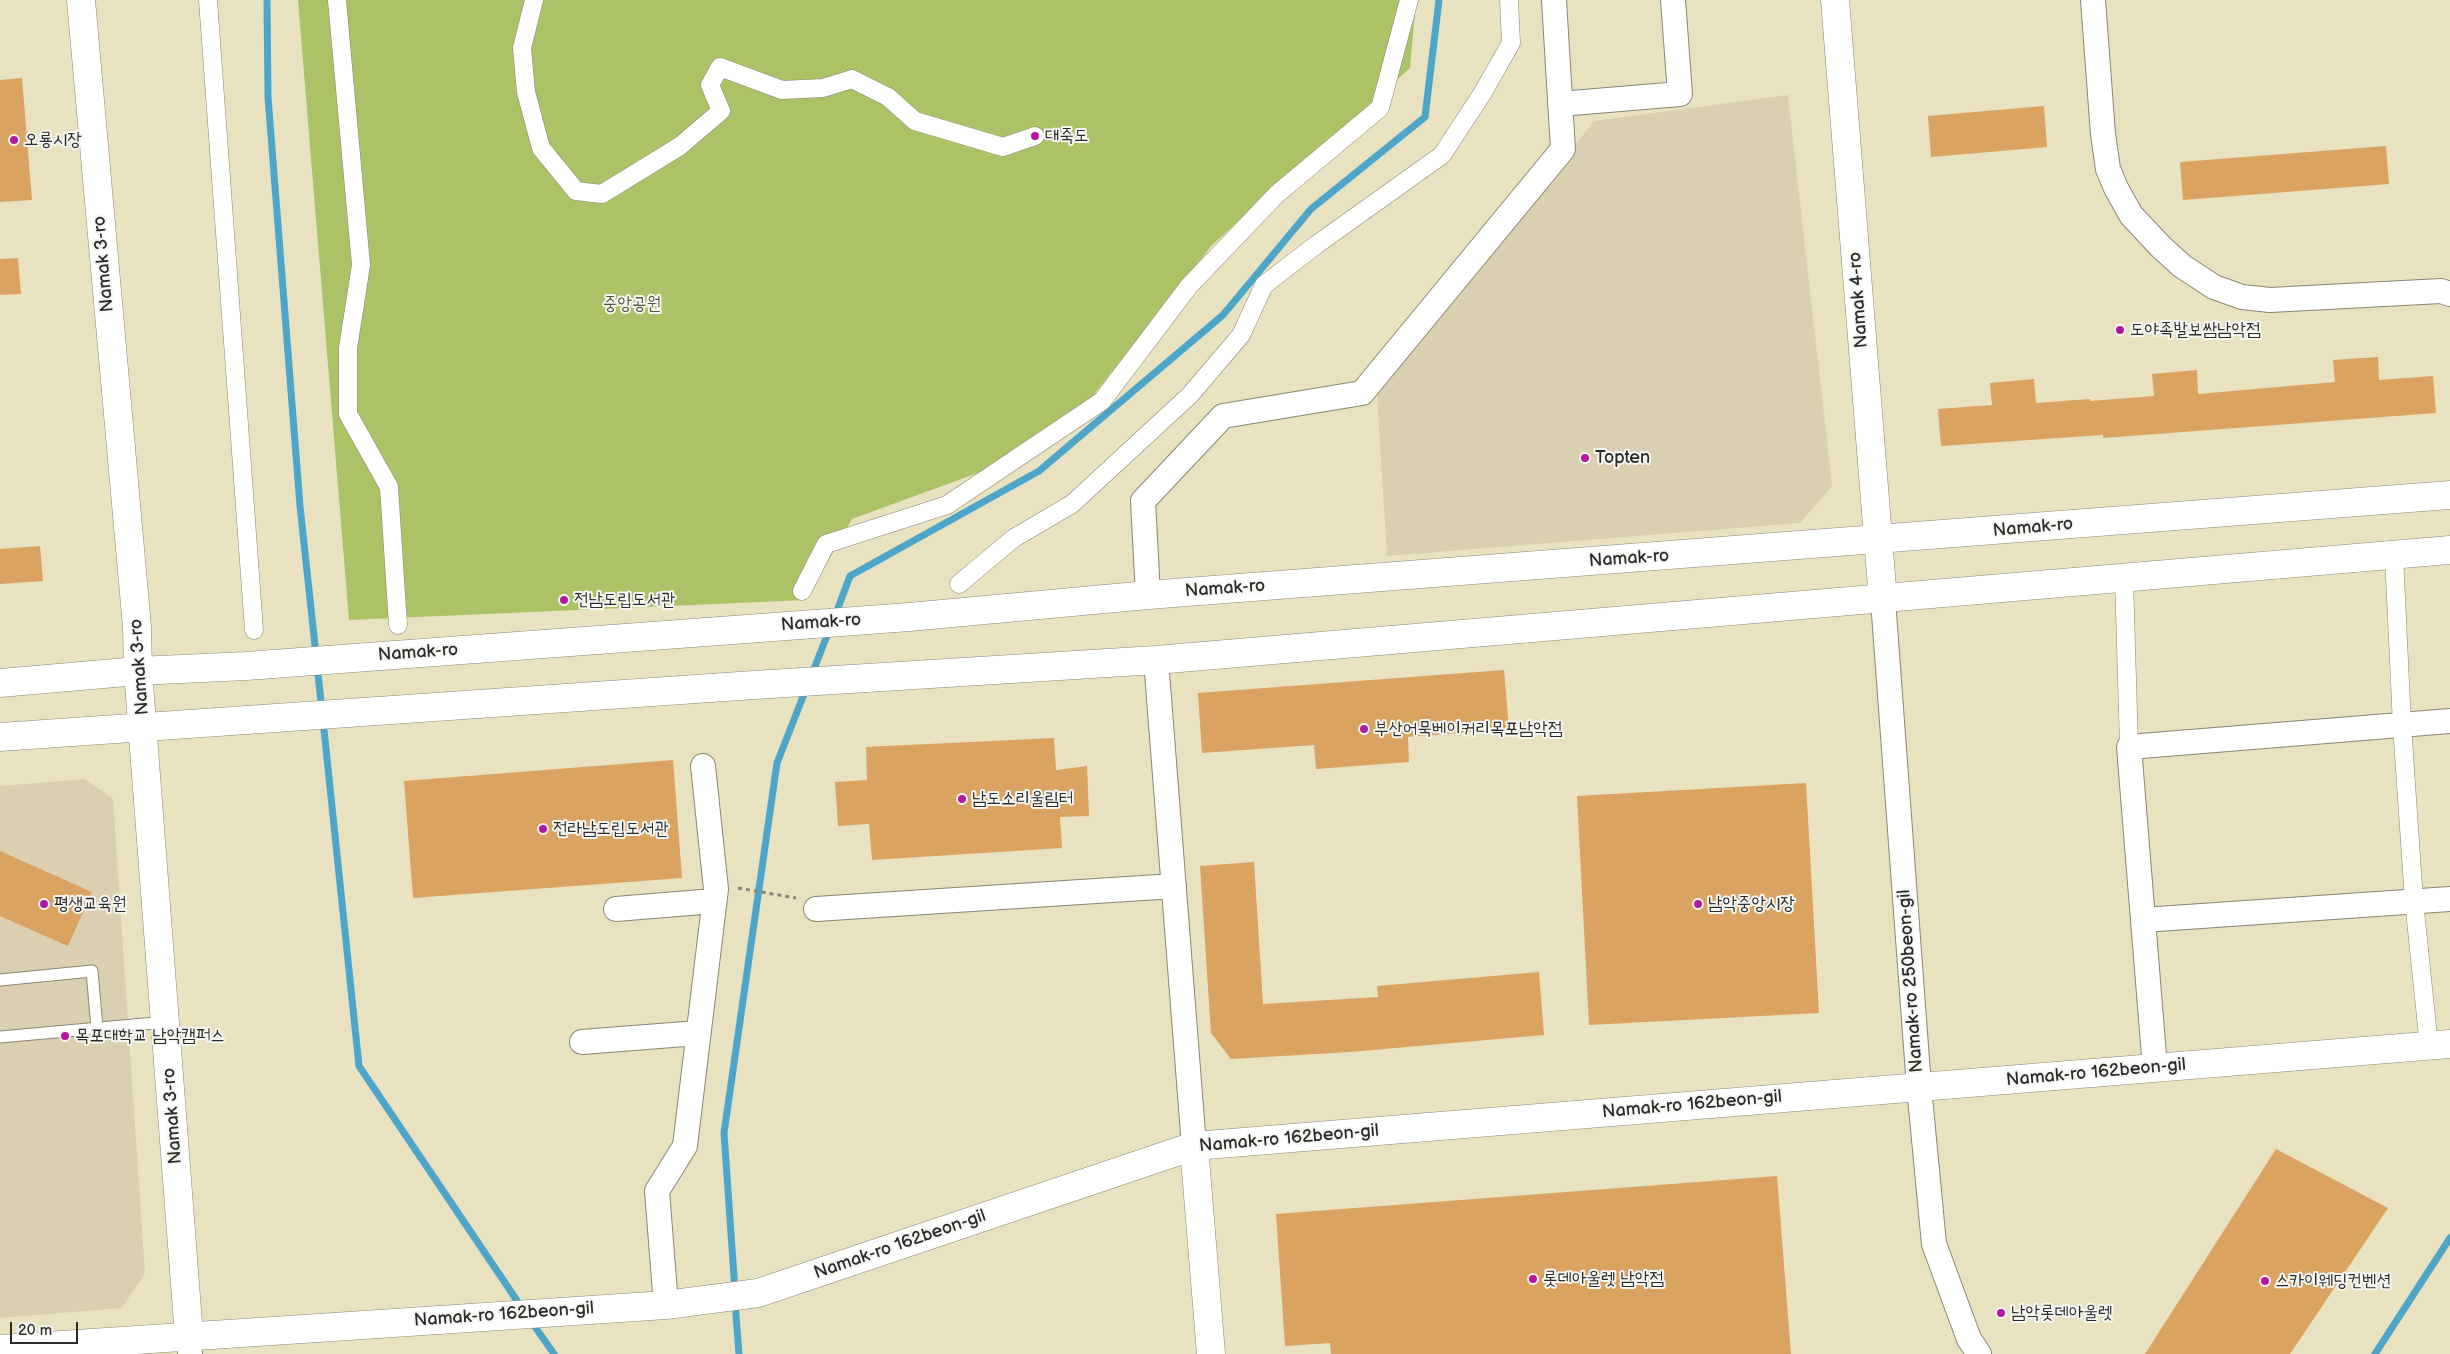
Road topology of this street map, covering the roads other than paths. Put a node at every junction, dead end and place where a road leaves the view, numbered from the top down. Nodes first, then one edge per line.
1 (81, 0) edge
2 (208, 0) edge
3 (337, 0) edge
4 (534, 0) edge
5 (1409, 0) edge
6 (1509, 0) edge
7 (1554, 0) edge
8 (1673, 0) edge
9 (1835, 0) edge
10 (2092, 0) edge
11 (1560, 104) junction
12 (1035, 136) dead end
13 (2450, 294) edge
14 (2450, 495) edge
15 (1877, 540) junction
16 (2450, 550) edge
17 (2394, 555) junction
18 (2124, 578) junction
19 (959, 584) dead end
20 (802, 591) dead end
21 (1148, 595) junction
22 (1882, 600) junction
23 (398, 626) dead end
24 (254, 630) dead end
25 (1156, 660) junction
26 (138, 671) junction
27 (0, 683) edge
28 (2450, 721) edge
29 (2402, 725) junction
30 (144, 727) junction
31 (0, 737) edge
32 (2129, 747) junction
33 (703, 766) dead end
34 (1174, 886) junction
35 (2450, 899) edge
36 (714, 901) junction
37 (2414, 901) junction
38 (616, 909) dead end
39 (816, 909) dead end
40 (2143, 920) junction
41 (0, 980) edge
42 (166, 1022) junction
43 (97, 1028) junction
44 (698, 1033) junction
45 (0, 1037) edge
46 (582, 1042) dead end
47 (2440, 1045) edge
48 (2155, 1068) junction
49 (1919, 1087) junction
50 (1194, 1146) junction
51 (674, 1304) junction
52 (189, 1345) edge
53 (0, 1349) edge
54 (1210, 1354) edge
55 (1979, 1354) edge

1 - 26 street, Namak 3-ro
2 - 24 street
3 - 23 street
4 - 12 street
5 - 20 street
6 - 19 street
7 - 11 street
8 - 11 street
9 - 15 street, Namak 4-ro
10 - 13 street
11 - 21 street
14 - 15 street, Namak-ro
15 - 21 street, Namak-ro
15 - 22 street, Namak 4-ro
16 - 17 street
17 - 18 street
17 - 29 street
18 - 22 street
18 - 32 street
21 - 26 street, Namak-ro
22 - 25 street
22 - 49 street, Namak-ro 250beon-gil
25 - 30 street
25 - 34 street
26 - 27 street, Namak-ro
26 - 30 street, Namak 3-ro
28 - 29 street
29 - 32 street
29 - 37 street
30 - 31 street
30 - 42 street, Namak 3-ro
32 - 40 street
33 - 36 street
34 - 39 street
34 - 50 street
35 - 37 street
36 - 38 street
36 - 44 street
37 - 40 street
37 - 47 street
40 - 48 street
41 - 43 lane
42 - 43 lane
42 - 52 street, Namak 3-ro
43 - 45 lane
44 - 46 street
44 - 51 street
47 - 48 street, Namak-ro 162beon-gil
48 - 49 street, Namak-ro 162beon-gil
49 - 50 street, Namak-ro 162beon-gil
49 - 55 street, Namak-ro 250beon-gil
50 - 51 street, Namak-ro 162beon-gil
50 - 54 street
51 - 52 street, Namak-ro 162beon-gil
52 - 53 street, Namak-ro 162beon-gil

